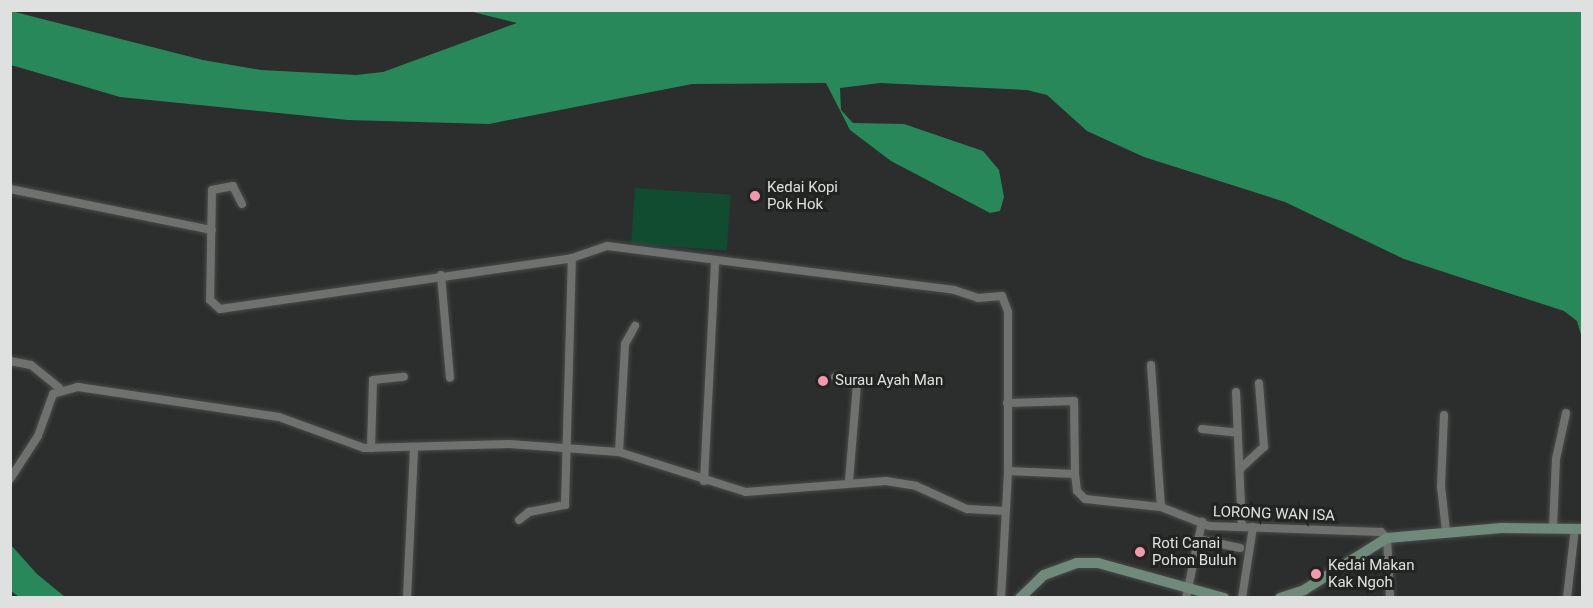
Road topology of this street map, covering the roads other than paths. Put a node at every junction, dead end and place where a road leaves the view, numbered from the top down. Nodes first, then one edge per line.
1 (10, 189) edge
2 (242, 204) dead end
3 (212, 230) junction
4 (572, 258) junction
5 (715, 262) junction
6 (441, 275) junction
7 (634, 326) dead end
8 (10, 361) edge
9 (1151, 365) dead end
10 (404, 377) dead end
11 (835, 377) dead end
12 (450, 378) dead end
13 (1259, 383) dead end
14 (59, 388) junction
15 (1236, 392) dead end
16 (1007, 403) junction
17 (1566, 413) dead end
18 (1443, 415) dead end
19 (1202, 429) dead end
20 (1238, 433) junction
21 (568, 447) junction
22 (371, 448) junction
23 (414, 448) junction
24 (619, 452) junction
25 (1240, 469) junction
26 (1008, 471) junction
27 (1075, 474) junction
28 (10, 479) edge
29 (704, 481) junction
30 (849, 482) junction
31 (1161, 507) junction
32 (1005, 511) junction
33 (519, 520) dead end
34 (1202, 522) junction
35 (1242, 527) junction
36 (1253, 528) junction
37 (1553, 528) junction
38 (1579, 528) edge
39 (1446, 531) junction
40 (1387, 538) junction
41 (1198, 539) junction
42 (1240, 548) dead end
43 (1187, 593) edge
44 (407, 597) edge
45 (1001, 597) edge
46 (1020, 597) edge
47 (1224, 597) edge
48 (1242, 597) edge
49 (1280, 597) edge
50 (1390, 597) edge
51 (1567, 597) edge

1 - 3 street
2 - 3 street
3 - 6 street
4 - 5 street
4 - 6 street
4 - 21 street
5 - 16 street
5 - 29 street
6 - 12 street
7 - 24 street
8 - 14 street
9 - 31 street
10 - 22 street
11 - 30 street
13 - 25 street
14 - 22 street
14 - 28 street
15 - 20 street
16 - 26 street
16 - 27 street, LORONG WAN ISA
17 - 37 street
18 - 39 street
19 - 20 street
20 - 25 street
21 - 23 street
21 - 24 street
21 - 33 street
22 - 23 street
23 - 44 street
24 - 29 street
25 - 35 street
26 - 27 street
26 - 32 street
27 - 31 street, LORONG WAN ISA
29 - 30 street
30 - 32 street
31 - 34 street, LORONG WAN ISA
32 - 45 street
34 - 35 street, LORONG WAN ISA
34 - 41 street
35 - 36 street, LORONG WAN ISA
36 - 40 street, LORONG WAN ISA
36 - 48 street
37 - 38 street
37 - 39 street
38 - 51 street
39 - 40 street
40 - 49 street
40 - 50 street
41 - 42 street
41 - 43 street
43 - 46 street
43 - 47 street

